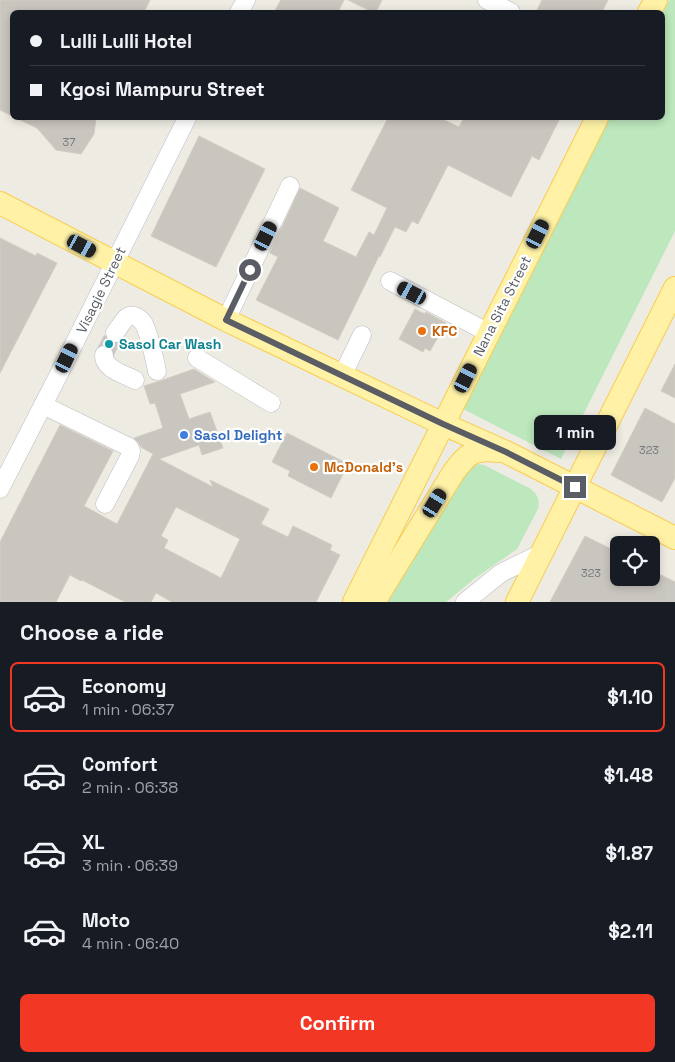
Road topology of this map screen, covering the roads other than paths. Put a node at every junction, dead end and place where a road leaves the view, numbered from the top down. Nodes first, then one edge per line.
1 (487, 0) edge
2 (507, 10) edge
3 (186, 120) edge
4 (596, 120) edge
5 (290, 186) dead end
6 (0, 203) edge
7 (115, 263) junction
8 (390, 281) dead end
9 (675, 288) edge
10 (226, 320) junction
11 (115, 333) tunnel mouth
12 (489, 333) junction
13 (362, 334) dead end
14 (104, 355) dead end
15 (197, 358) dead end
16 (157, 371) dead end
17 (342, 376) junction
18 (135, 380) dead end
19 (271, 402) dead end
20 (43, 405) junction
21 (443, 424) junction
22 (506, 452) junction
23 (575, 487) junction
24 (0, 489) edge
25 (105, 504) dead end
26 (675, 538) edge
27 (542, 553) junction
28 (354, 602) edge
29 (374, 602) edge
30 (465, 602) edge
31 (517, 602) edge

1 - 2 street
3 - 7 street, Visagie Street
4 - 12 main road, Nana Sita Street
5 - 10 street
6 - 7 main road
7 - 10 main road
7 - 20 street, Visagie Street
8 - 12 street
9 - 23 main road
10 - 17 main road
11 - 16 street
12 - 21 main road, Nana Sita Street
13 - 17 street
14 - 18 street
15 - 19 street
17 - 21 main road
20 - 24 street, Visagie Street
20 - 25 street
21 - 22 main road
21 - 28 main road, Nana Sita Street
22 - 23 main road
22 - 29 main road
23 - 26 main road
23 - 27 main road
27 - 30 street
27 - 31 main road

